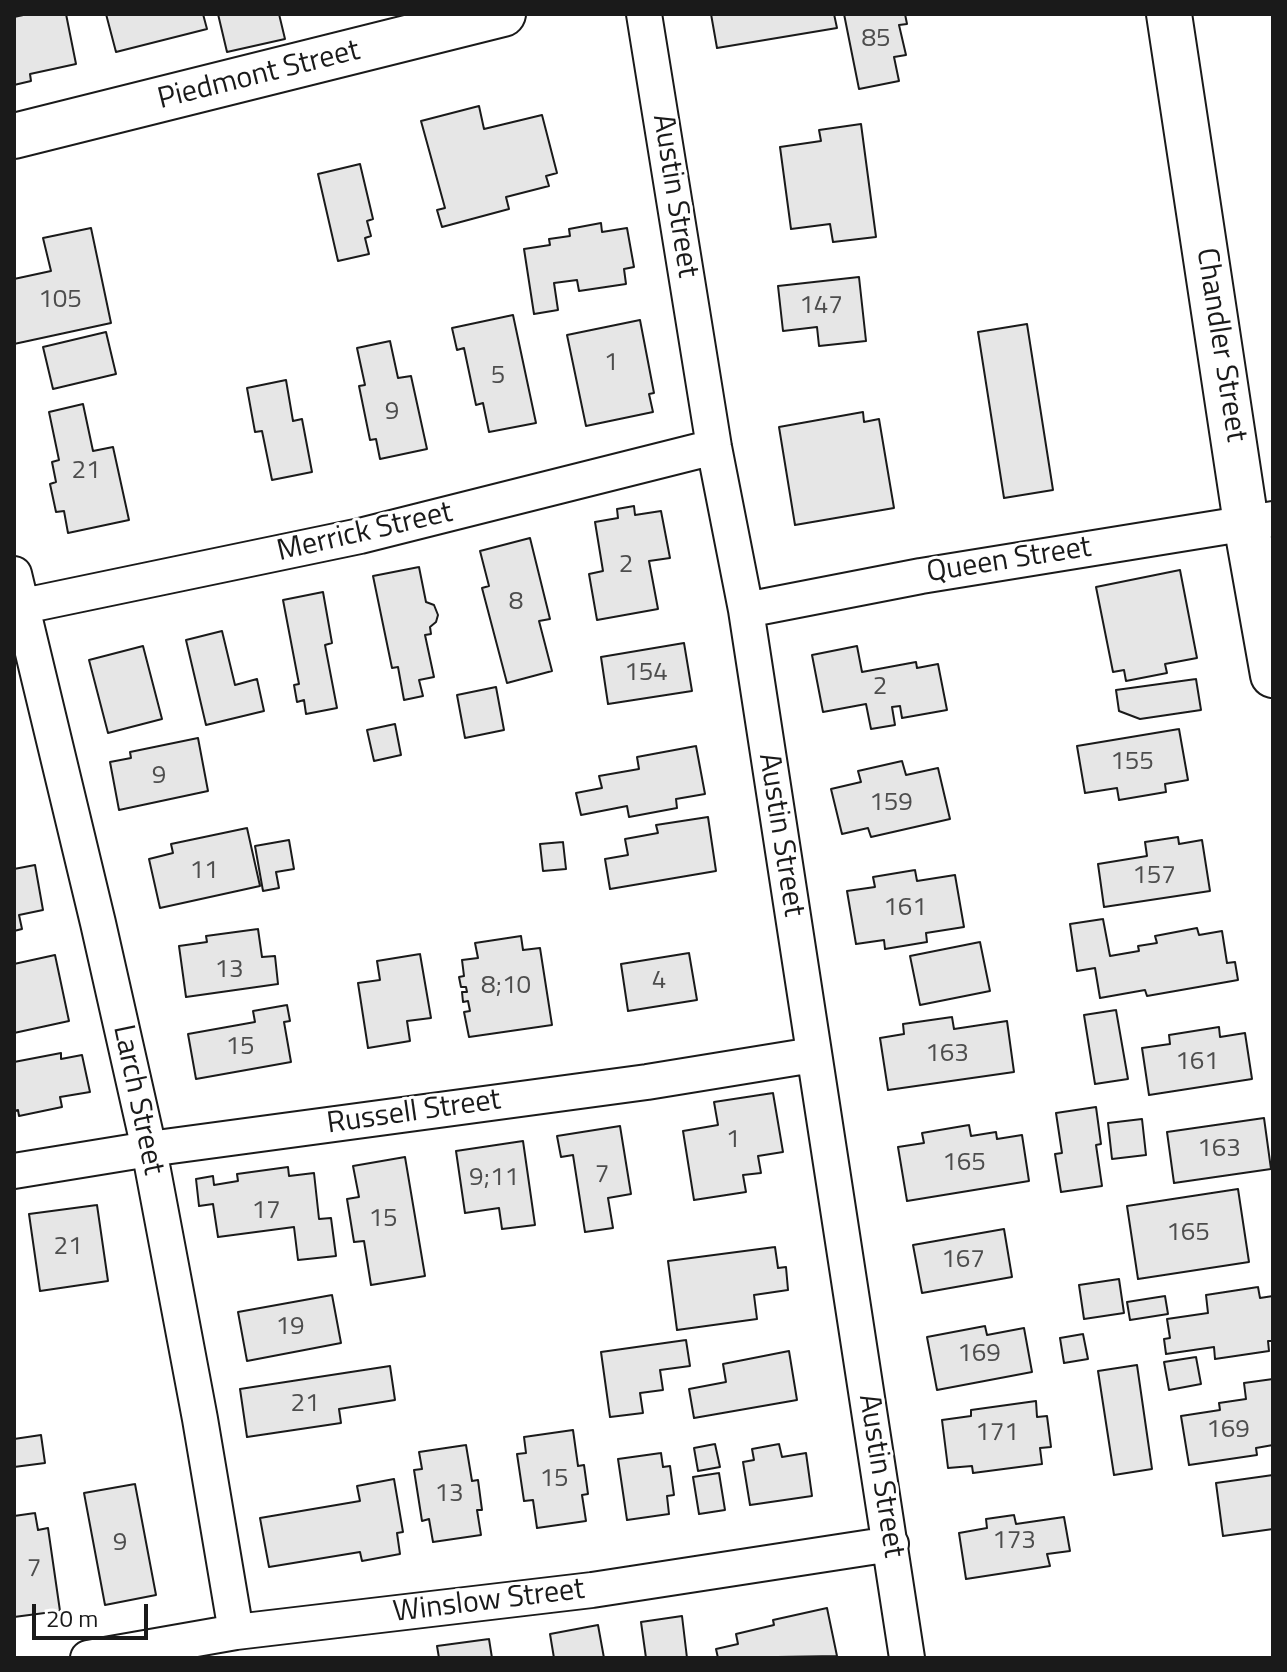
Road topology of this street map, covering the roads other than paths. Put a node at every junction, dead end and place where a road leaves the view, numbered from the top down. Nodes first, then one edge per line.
1 (503, 14) edge
2 (644, 14) edge
3 (1169, 14) edge
4 (14, 136) edge
5 (714, 447) junction
6 (1260, 521) edge
7 (17, 596) edge
8 (746, 610) junction
9 (1273, 675) edge
10 (813, 1055) junction
11 (149, 1149) junction
12 (14, 1171) edge
13 (891, 1544) junction
14 (236, 1632) junction
15 (88, 1658) edge
16 (907, 1658) edge

1 - 4 main road, Piedmont Street
2 - 5 street, Austin Street
3 - 6 main road, Chandler Street
5 - 7 street, Merrick Street
5 - 8 street, Austin Street
6 - 8 street, Queen Street
6 - 9 main road, Chandler Street
7 - 11 street, Larch Street
8 - 10 street, Austin Street
10 - 11 street, Russell Street
10 - 13 street, Austin Street
11 - 12 street, Russell Street
11 - 14 street, Larch Street
13 - 14 street, Winslow Street
13 - 16 street, Austin Street
14 - 15 street, Winslow Street

